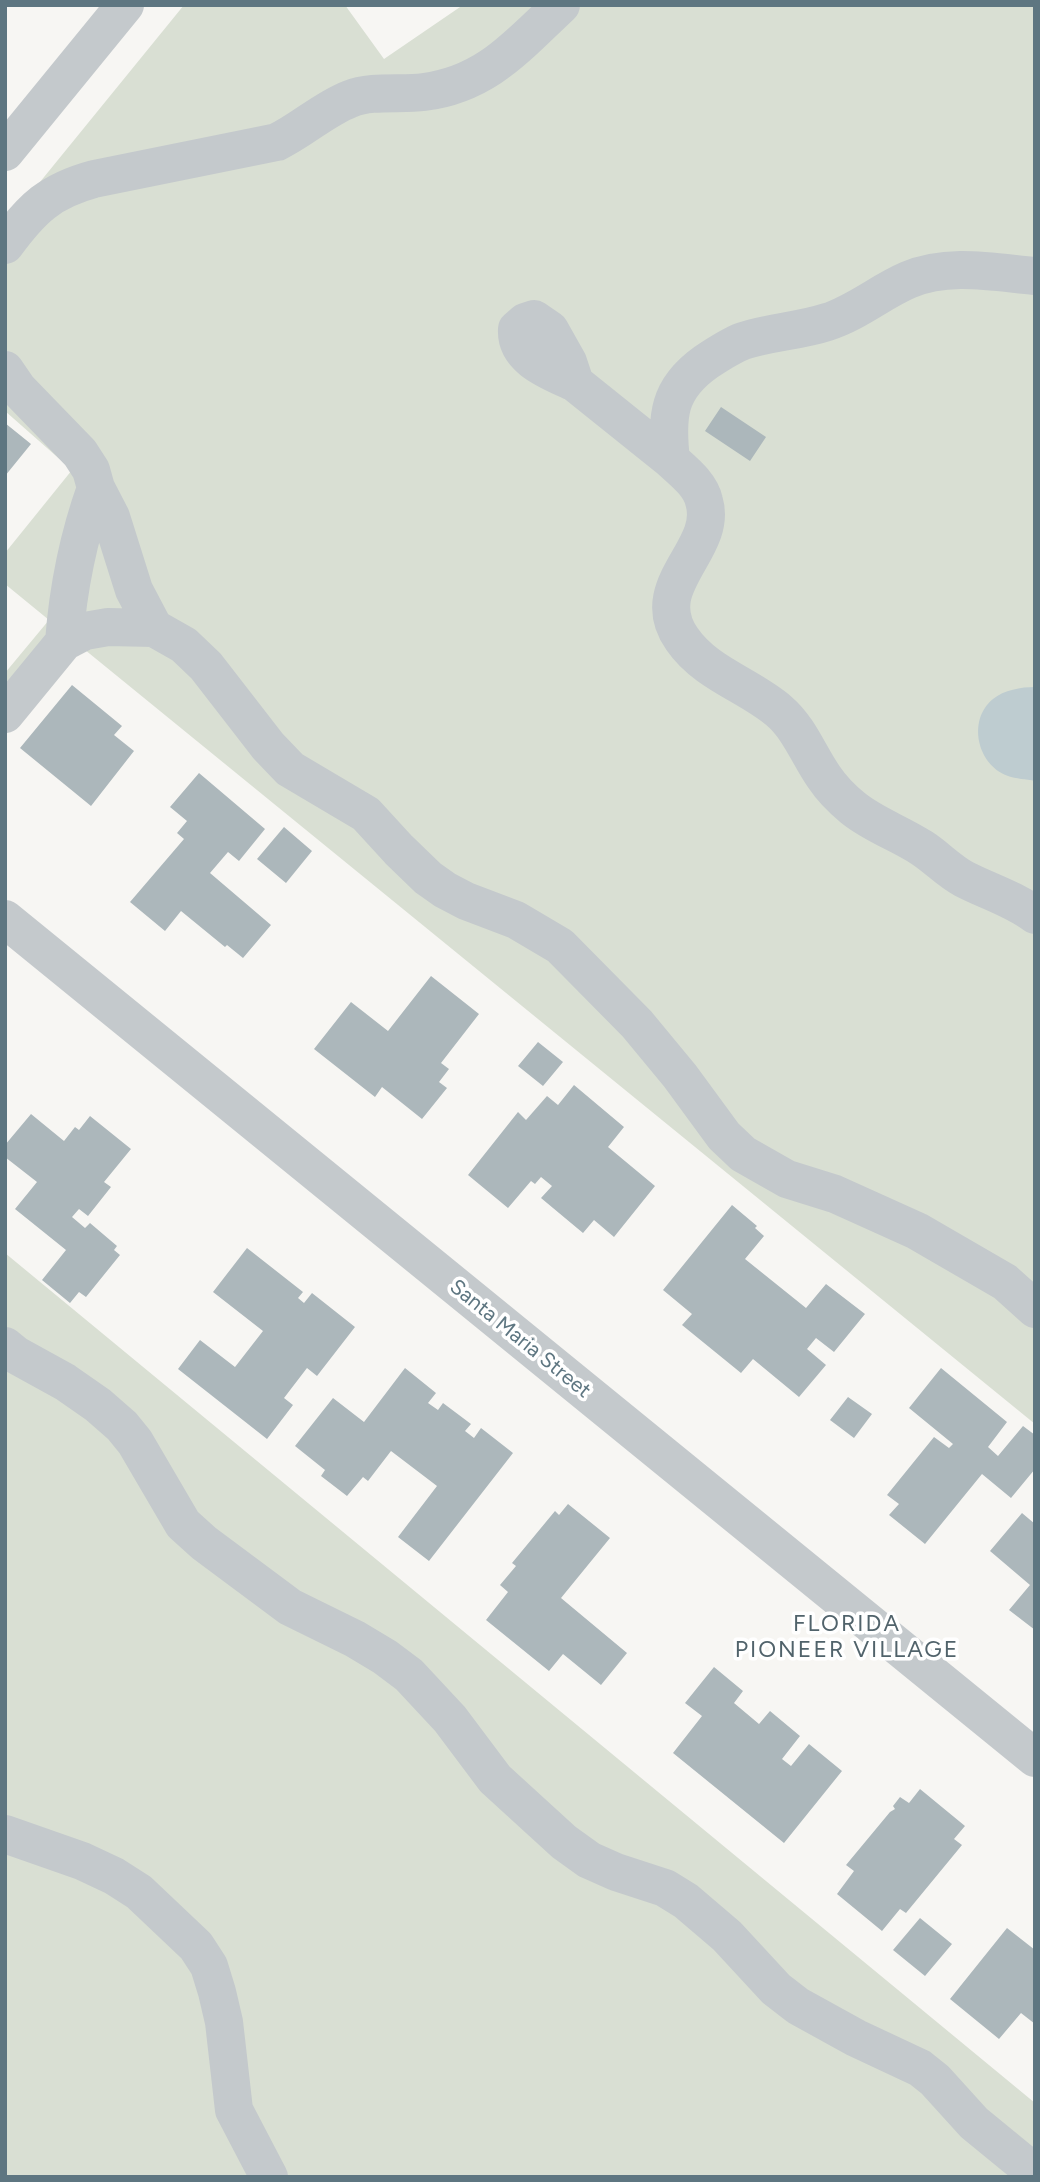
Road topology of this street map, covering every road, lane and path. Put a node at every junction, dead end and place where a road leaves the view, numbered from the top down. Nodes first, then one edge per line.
1 (125, 5) edge
2 (561, 5) edge
3 (5, 152) edge
4 (5, 245) edge
5 (1035, 276) edge
6 (5, 370) edge
7 (575, 383) dead end
8 (677, 389) junction
9 (613, 412) junction
10 (671, 460) junction
11 (96, 488) junction
12 (154, 628) junction
13 (64, 642) junction
14 (5, 714) edge
15 (1035, 915) edge
16 (5, 919) edge
17 (1035, 1309) edge
18 (5, 1346) edge
19 (1035, 1758) edge
20 (5, 1834) edge
21 (1035, 2173) edge
22 (269, 2177) edge

1 - 3 street
2 - 4 street
5 - 8 street
6 - 11 street
7 - 9 street
8 - 9 street
8 - 10 street
9 - 10 street
10 - 15 street
11 - 12 street
11 - 13 street
12 - 13 street
12 - 17 street
13 - 14 street
16 - 19 street, Santa Maria Street
18 - 21 street
20 - 22 street

